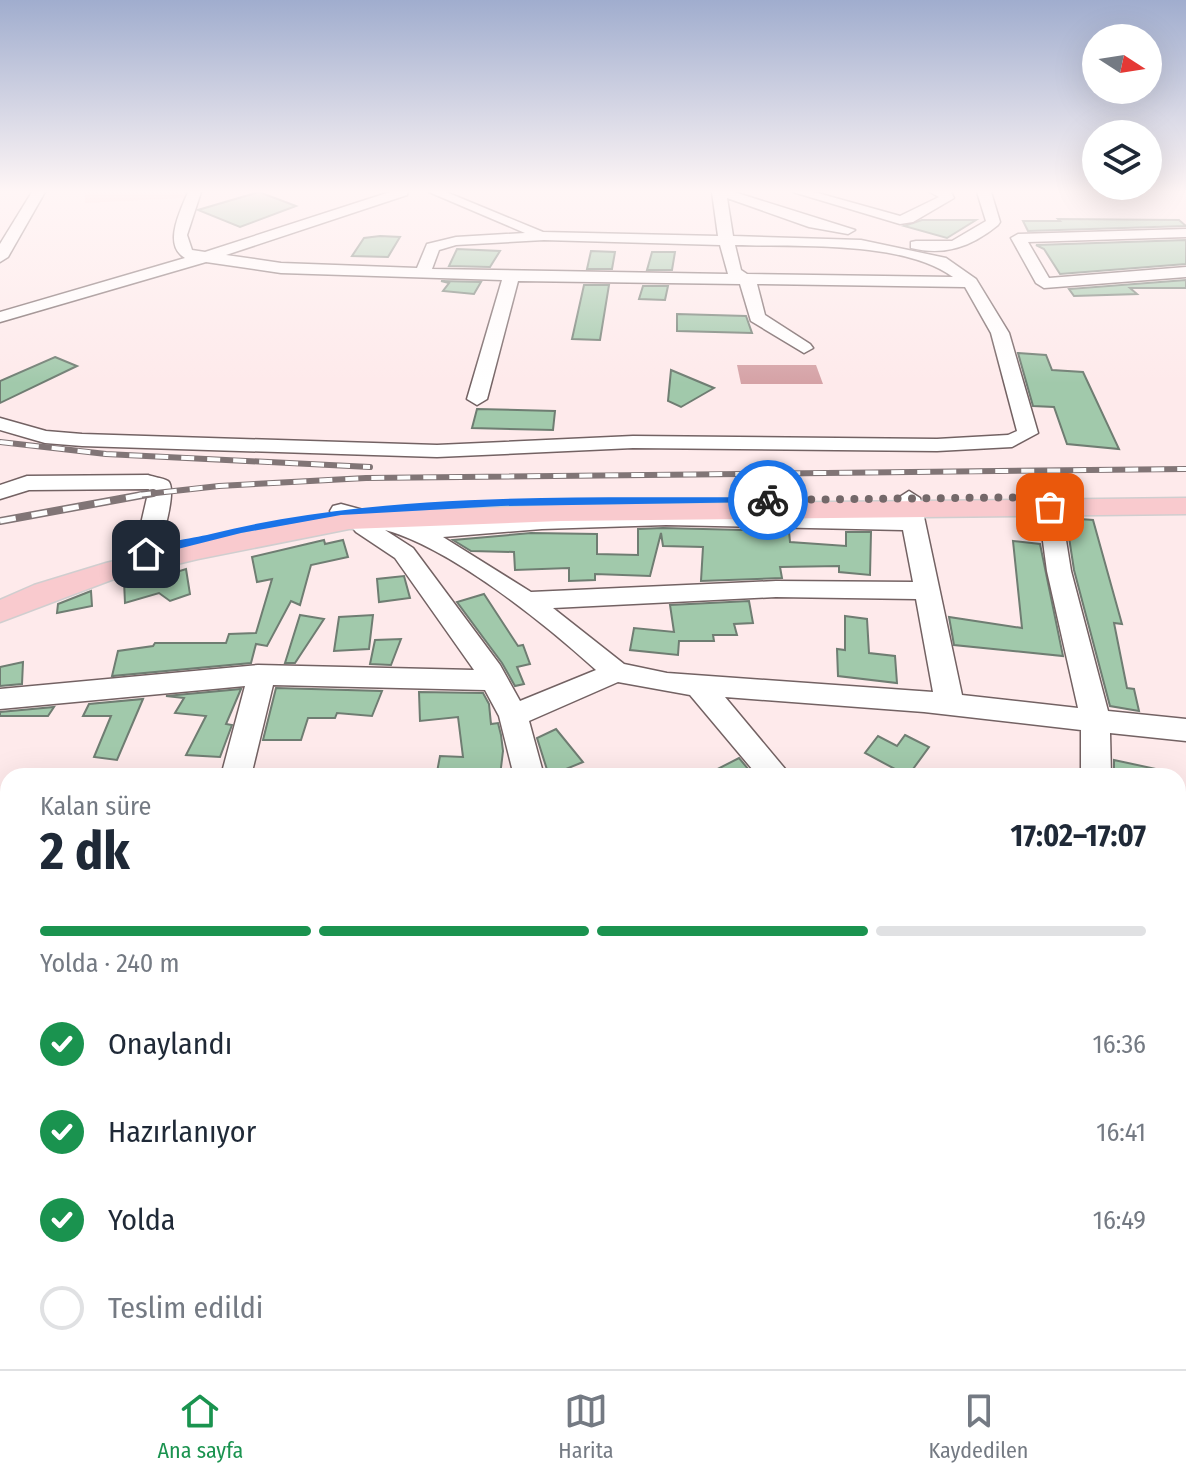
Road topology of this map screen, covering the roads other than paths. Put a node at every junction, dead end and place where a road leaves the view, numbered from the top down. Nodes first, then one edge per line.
1 (194, 256) edge
2 (208, 256) edge
3 (429, 256) edge
4 (730, 256) edge
5 (920, 256) edge
6 (1028, 256) edge
7 (202, 258) junction
8 (1186, 272) edge
9 (423, 273) junction
10 (511, 276) junction
11 (744, 277) junction
12 (970, 282) junction
13 (0, 317) edge
14 (804, 348) dead end
15 (477, 399) dead end
16 (0, 424) edge
17 (0, 474) edge
18 (27, 483) junction
19 (0, 492) edge
20 (1049, 502) junction
21 (1184, 503) edge
22 (911, 510) junction
23 (353, 518) junction
24 (419, 532) junction
25 (146, 554) junction
26 (927, 591) junction
27 (0, 597) edge
28 (525, 601) junction
29 (0, 612) edge
30 (616, 672) junction
31 (258, 675) junction
32 (493, 680) junction
33 (698, 685) junction
34 (0, 699) edge
35 (949, 704) junction
36 (513, 716) junction
37 (1095, 718) junction
38 (1186, 730) edge
39 (238, 768) edge
40 (527, 768) edge
41 (769, 768) edge
42 (1096, 768) edge

1 - 7 street
2 - 7 street
3 - 9 street
4 - 11 street
5 - 12 street
6 - 8 street
7 - 9 street
7 - 13 street
9 - 10 street
10 - 11 street
10 - 15 street
11 - 12 street
11 - 14 street
12 - 16 street
17 - 18 street
18 - 19 street
18 - 25 street
20 - 21 main road
20 - 22 main road
20 - 37 street
22 - 23 main road
22 - 24 street
22 - 26 street
23 - 24 street
23 - 25 main road
23 - 29 main road
23 - 32 street
24 - 28 street
25 - 27 main road
26 - 28 street
26 - 35 street
28 - 30 street
30 - 33 street
30 - 36 street
31 - 32 street
31 - 34 street
31 - 39 street
32 - 36 street
33 - 35 street
33 - 41 street
35 - 37 street
36 - 40 street
37 - 38 street
37 - 42 street

